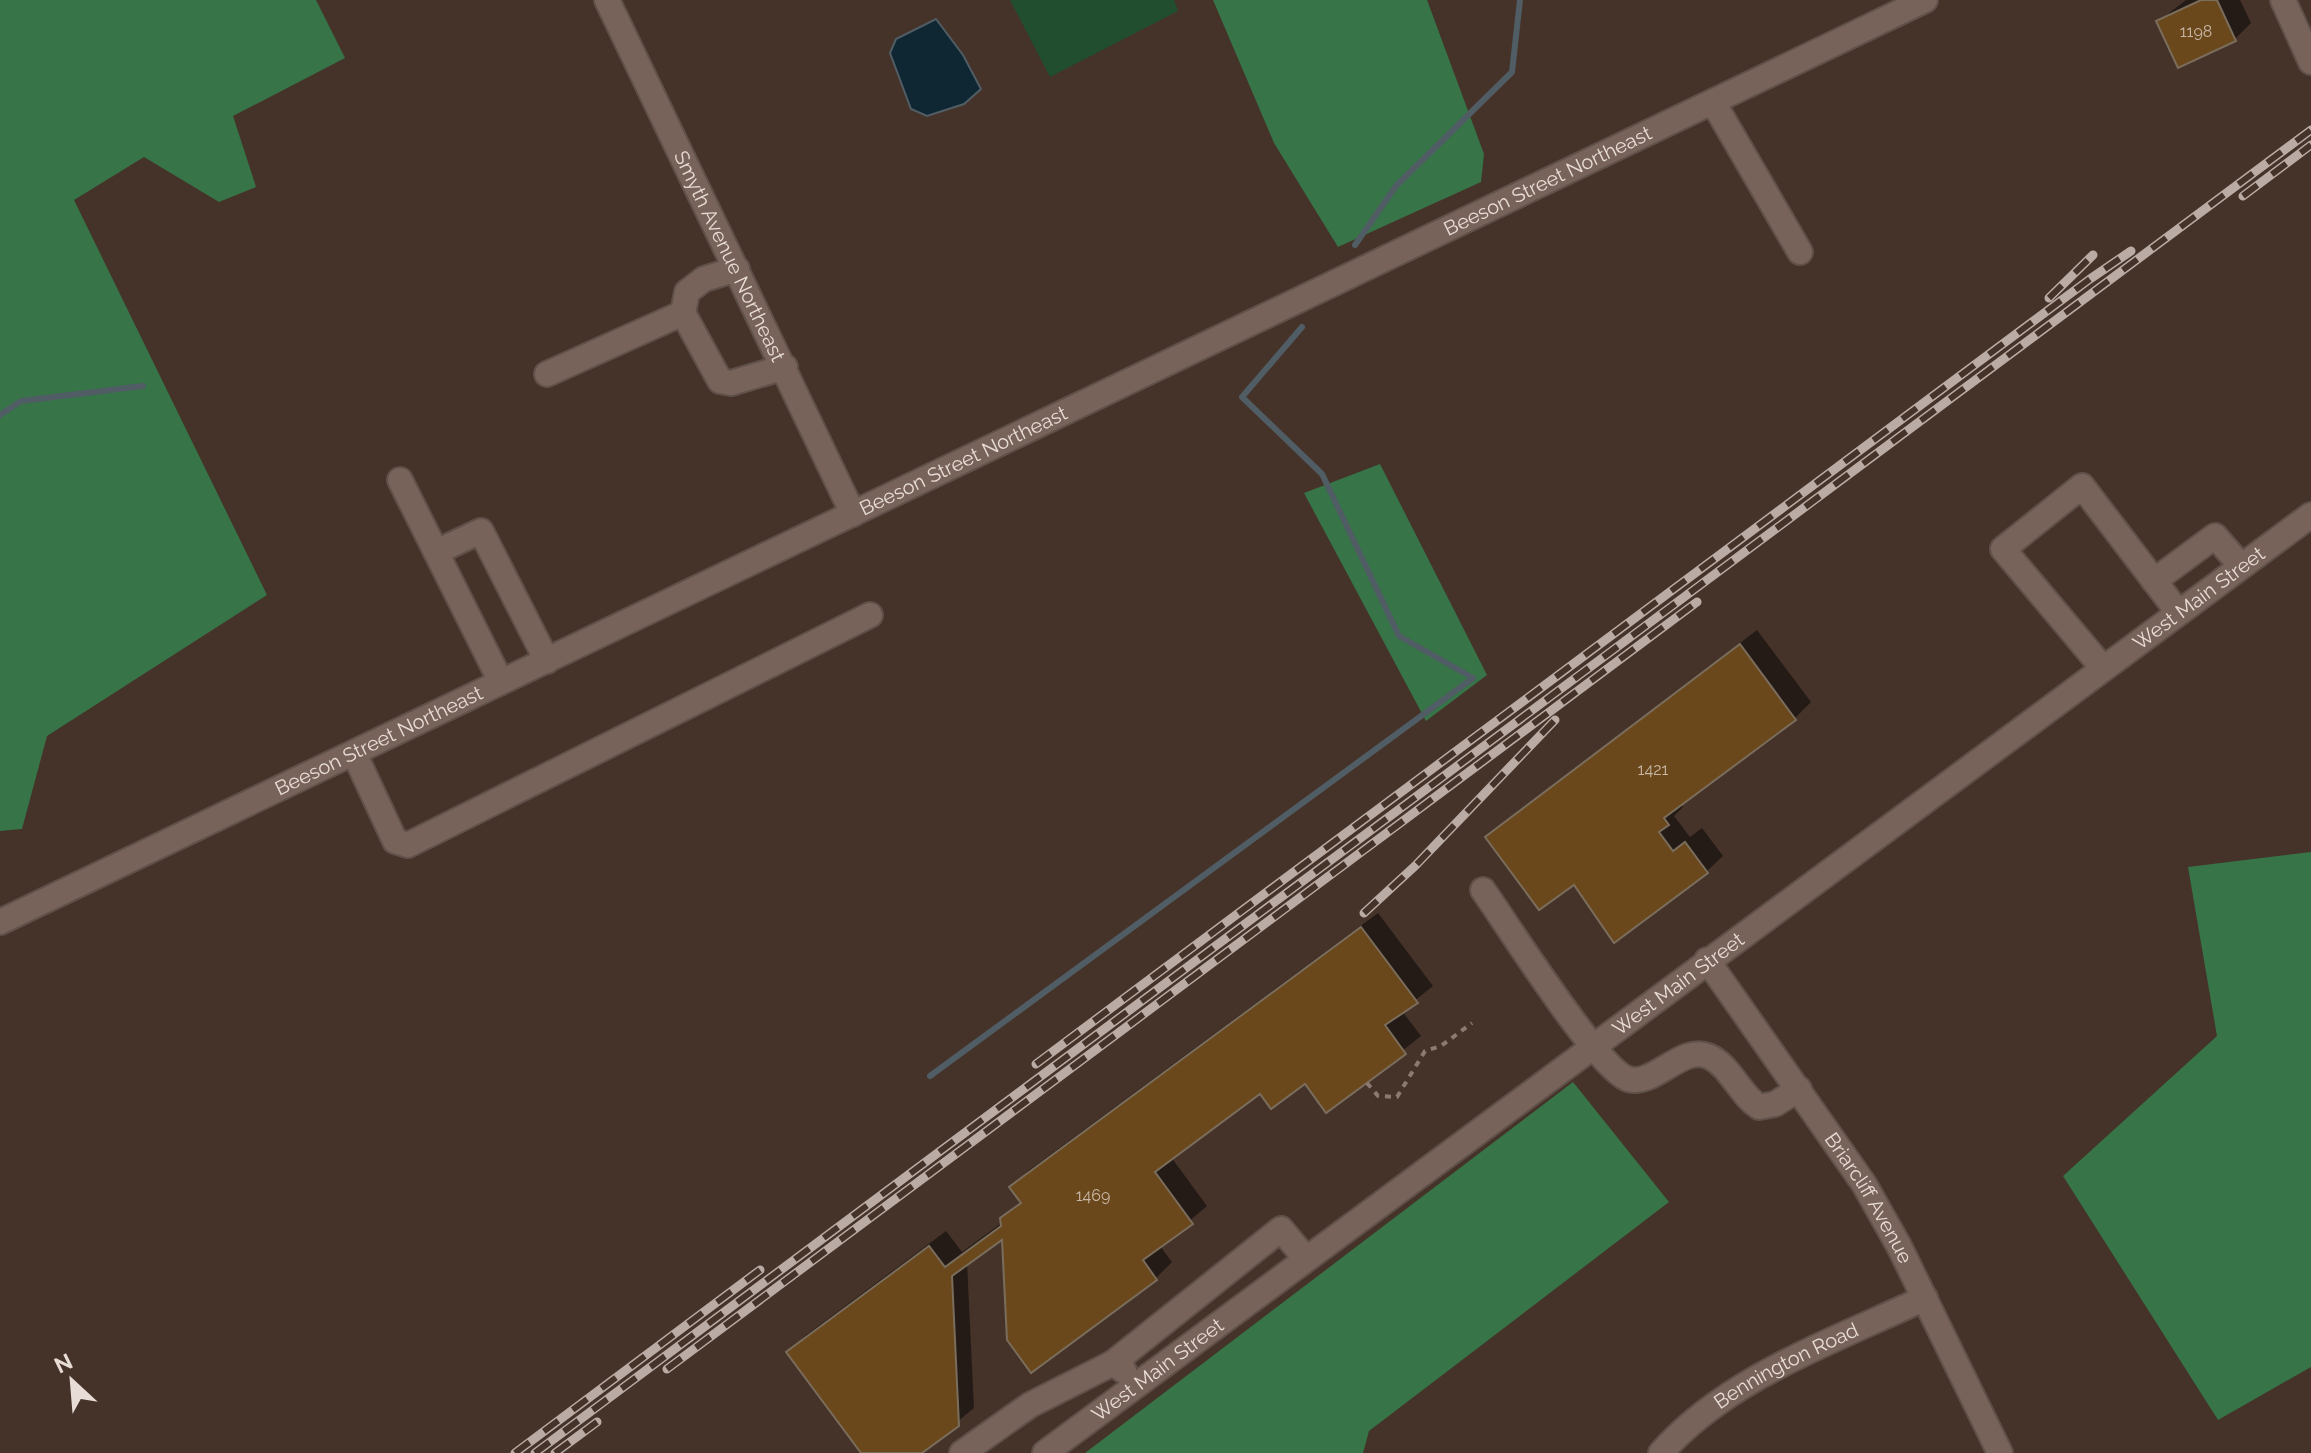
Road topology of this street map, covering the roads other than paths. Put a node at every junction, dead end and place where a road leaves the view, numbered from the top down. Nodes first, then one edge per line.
1 (607, 0) edge
2 (1925, 0) edge
3 (2283, 0) edge
4 (2311, 62) edge
5 (1713, 102) junction
6 (1800, 252) dead end
7 (737, 269) junction
8 (683, 313) junction
9 (785, 367) junction
10 (547, 374) dead end
11 (400, 480) dead end
12 (853, 514) junction
13 (2311, 515) edge
14 (436, 552) junction
15 (2241, 566) junction
16 (2154, 581) junction
17 (2178, 612) junction
18 (870, 615) dead end
19 (547, 661) junction
20 (2102, 667) junction
21 (501, 682) junction
22 (354, 753) junction
23 (1483, 890) dead end
24 (0, 922) edge
25 (1707, 960) junction
26 (1593, 1046) junction
27 (1799, 1089) junction
28 (1306, 1259) junction
29 (1925, 1298) junction
30 (1113, 1363) junction
31 (1140, 1382) junction
32 (962, 1453) edge
33 (1045, 1453) edge
34 (1661, 1453) edge
35 (2000, 1453) edge

1 - 7 street, Smyth Avenue Northeast
2 - 5 street, Beeson Street Northeast
3 - 4 street
5 - 6 street
5 - 12 street, Beeson Street Northeast
7 - 8 street
7 - 9 street, Smyth Avenue Northeast
8 - 9 street
8 - 10 street
9 - 12 street, Smyth Avenue Northeast
11 - 14 street
12 - 19 street, Beeson Street Northeast
13 - 15 street, West Main Street
14 - 19 street
14 - 21 street
15 - 16 street
15 - 17 street, West Main Street
16 - 17 street
16 - 20 street
17 - 20 street, West Main Street
18 - 22 street
19 - 21 street, Beeson Street Northeast
20 - 25 street, West Main Street
21 - 22 street, Beeson Street Northeast
22 - 24 street, Beeson Street Northeast
23 - 26 street
25 - 26 street, West Main Street
25 - 27 street, Briarcliff Avenue
26 - 27 street
26 - 28 street, West Main Street
27 - 29 street, Briarcliff Avenue
28 - 30 street
28 - 31 street, West Main Street
29 - 34 street, Bennington Road
29 - 35 street, Briarcliff Avenue
30 - 31 street
30 - 32 street
31 - 33 street, West Main Street

